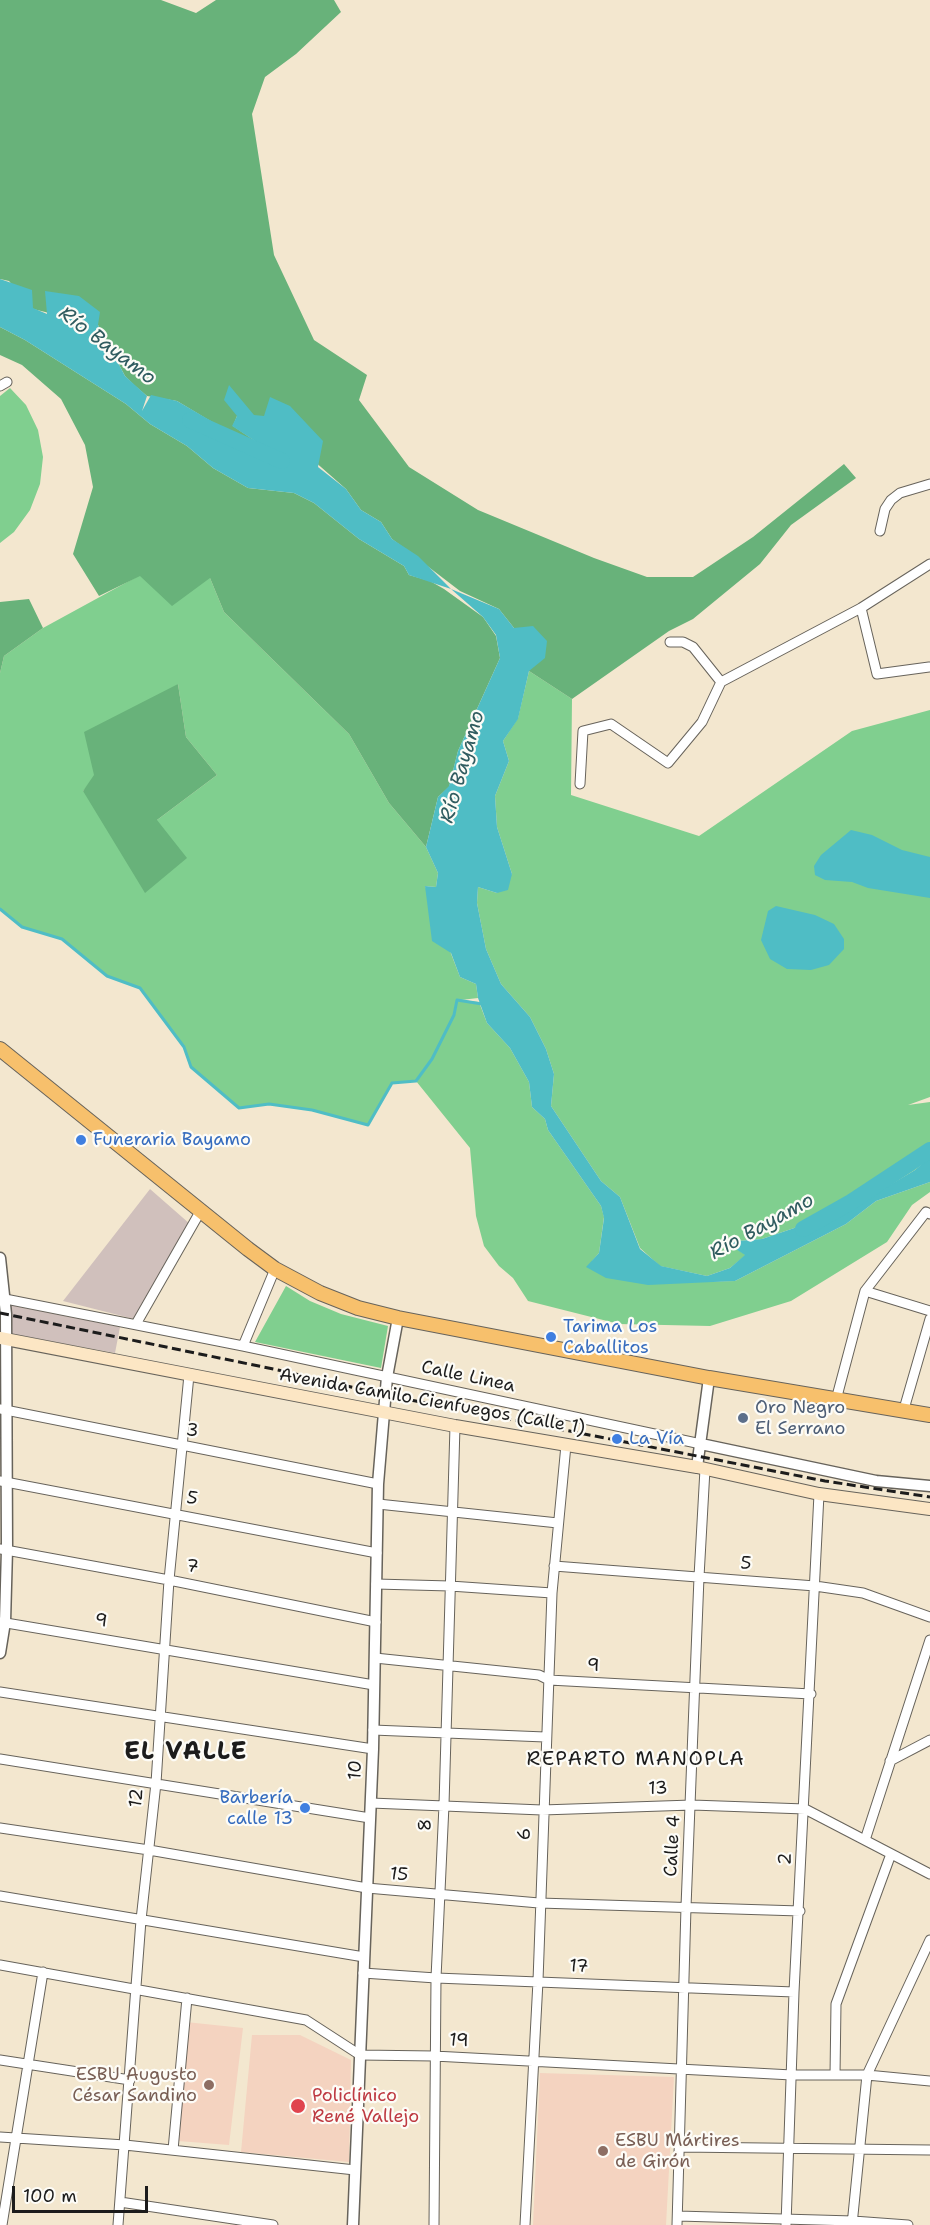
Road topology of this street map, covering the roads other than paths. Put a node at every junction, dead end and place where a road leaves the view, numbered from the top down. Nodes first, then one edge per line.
1 (930, 484) edge
2 (880, 531) dead end
3 (930, 564) edge
4 (861, 608) junction
5 (670, 642) dead end
6 (929, 667) edge
7 (722, 682) junction
8 (580, 784) dead end
9 (0, 1049) edge
10 (200, 1212) junction
11 (928, 1213) edge
12 (0, 1258) edge
13 (275, 1269) junction
14 (865, 1291) junction
15 (2, 1298) edge
16 (930, 1311) edge
17 (398, 1318) junction
18 (930, 1319) edge
19 (136, 1324) junction
20 (3, 1338) edge
21 (243, 1346) junction
22 (189, 1375) junction
23 (387, 1377) junction
24 (709, 1378) junction
25 (836, 1400) junction
26 (3, 1409) edge
27 (904, 1409) junction
28 (383, 1412) junction
29 (930, 1414) edge
30 (455, 1426) junction
31 (700, 1444) junction
32 (566, 1445) junction
33 (182, 1446) junction
34 (701, 1468) junction
35 (3, 1481) edge
36 (378, 1484) junction
37 (930, 1486) edge
38 (819, 1494) junction
39 (378, 1504) junction
40 (930, 1509) edge
41 (451, 1511) junction
42 (176, 1513) junction
43 (558, 1523) junction
44 (4, 1549) edge
45 (377, 1553) junction
46 (554, 1566) junction
47 (699, 1577) junction
48 (169, 1580) junction
49 (376, 1584) junction
50 (450, 1586) junction
51 (815, 1586) junction
52 (552, 1593) junction
53 (930, 1617) edge
54 (3, 1622) edge
55 (376, 1622) junction
56 (930, 1640) edge
57 (164, 1648) junction
58 (0, 1653) edge
59 (375, 1658) junction
60 (446, 1664) junction
61 (549, 1680) junction
62 (374, 1685) junction
63 (695, 1689) junction
64 (0, 1692) edge
65 (811, 1694) junction
66 (160, 1715) junction
67 (373, 1730) junction
68 (445, 1733) junction
69 (545, 1737) junction
70 (930, 1740) edge
71 (373, 1749) junction
72 (0, 1759) edge
73 (890, 1761) junction
74 (156, 1783) junction
75 (371, 1803) junction
76 (444, 1804) junction
77 (692, 1805) junction
78 (805, 1809) junction
79 (543, 1810) junction
80 (370, 1818) junction
81 (0, 1828) edge
82 (865, 1840) junction
83 (149, 1850) junction
84 (891, 1854) junction
85 (930, 1874) edge
86 (367, 1888) junction
87 (439, 1895) junction
88 (0, 1896) edge
89 (539, 1903) junction
90 (686, 1907) junction
91 (800, 1911) junction
92 (141, 1920) junction
93 (930, 1940) edge
94 (364, 1957) junction
95 (0, 1965) edge
96 (44, 1972) junction
97 (363, 1972) junction
98 (436, 1978) junction
99 (538, 1981) junction
100 (137, 1988) junction
101 (684, 1988) junction
102 (795, 1992) junction
103 (187, 1998) junction
104 (360, 2055) junction
105 (434, 2056) junction
106 (0, 2060) edge
107 (534, 2061) junction
108 (27, 2064) junction
109 (680, 2069) junction
110 (792, 2075) junction
111 (835, 2075) junction
112 (867, 2075) junction
113 (130, 2080) junction
114 (930, 2081) edge
115 (0, 2138) edge
116 (15, 2139) junction
117 (125, 2145) junction
118 (680, 2147) junction
119 (790, 2149) junction
120 (859, 2149) junction
121 (172, 2150) junction
122 (930, 2150) edge
123 (355, 2170) junction
124 (120, 2202) junction
125 (677, 2220) edge
126 (786, 2223) edge
127 (852, 2223) edge
128 (3, 2225) edge
129 (118, 2225) edge
130 (273, 2225) edge
131 (353, 2225) edge
132 (434, 2225) edge
133 (525, 2225) edge
134 (908, 2225) edge

1 - 2 street
3 - 4 street
4 - 6 street
4 - 7 street
5 - 7 street
7 - 8 street
9 - 10 main road
10 - 13 main road
10 - 19 street
11 - 14 street
12 - 15 street
13 - 17 main road
13 - 21 street
14 - 16 street
14 - 25 street
15 - 19 street, Calle Linea
15 - 20 street
17 - 23 street, 10
17 - 24 main road
18 - 27 street
19 - 21 street, Calle Linea
20 - 22 main road, Avenida Camilo Cienfuegos (Calle 1)
20 - 26 street
21 - 23 street, Calle Linea
22 - 28 main road, Avenida Camilo Cienfuegos (Calle 1)
22 - 33 street, 12
23 - 28 street, 10
23 - 31 street, Calle Linea
24 - 25 main road
24 - 31 street, Calle 4
25 - 27 main road
26 - 33 street, 3
26 - 35 street
27 - 29 main road
28 - 30 main road, Avenida Camilo Cienfuegos (Calle 1)
28 - 36 street, 10
30 - 32 main road, Avenida Camilo Cienfuegos (Calle 1)
30 - 41 street, 8
31 - 34 street, Calle 4
31 - 37 street, Calle Linea
32 - 34 main road, Avenida Camilo Cienfuegos (Calle 1)
32 - 43 street, 6
33 - 36 street, 3
33 - 42 street, 12
34 - 38 main road, Avenida Camilo Cienfuegos (Calle 1)
34 - 47 street, Calle 4
35 - 42 street, 5
35 - 44 street
36 - 39 street, 10
38 - 40 main road, Avenida Camilo Cienfuegos (Calle 1)
38 - 51 street, 2
39 - 41 street
39 - 45 street, 10
41 - 43 street
41 - 50 street, 8
42 - 45 street, 5
42 - 48 street, 12
43 - 46 street, 6
44 - 48 street, 7
44 - 54 street
45 - 49 street, 10
46 - 47 street, 5
46 - 52 street, 6
47 - 51 street, 5
47 - 63 street, Calle 4
48 - 55 street, 7
48 - 57 street, 12
49 - 50 street
49 - 55 street, 10
50 - 52 street
50 - 60 street, 8
51 - 53 street, 5
51 - 65 street, 2
52 - 61 street, 6
54 - 57 street, 9
54 - 58 street
55 - 59 street, 10
56 - 73 street
57 - 62 street, 9
57 - 66 street, 12
59 - 60 street, 9
59 - 62 street, 10
60 - 61 street, 9
60 - 68 street, 8
61 - 63 street, 9
61 - 69 street, 6
62 - 67 street, 10
63 - 65 street, 9
63 - 77 street, Calle 4
64 - 66 street
65 - 78 street, 2
66 - 71 street
66 - 74 street, 12
67 - 68 street
67 - 71 street, 10
68 - 69 street
68 - 76 street, 8
69 - 79 street, 6
70 - 73 street
71 - 75 street, 10
72 - 74 street
73 - 82 street
74 - 80 street
74 - 83 street, 12
75 - 76 street, 13
75 - 80 street, 10
76 - 79 street, 13
76 - 87 street, 8
77 - 78 street, 13
77 - 79 street, 13
77 - 90 street, Calle 4
78 - 82 street, 13
78 - 91 street, 2
79 - 89 street, 6
80 - 86 street, 10
81 - 83 street, 15
82 - 84 street, 13
83 - 86 street, 15
83 - 92 street, 12
84 - 85 street, 13
84 - 111 street
86 - 87 street, 15
86 - 94 street, 10
87 - 89 street, 15
87 - 98 street, 8
88 - 92 street
89 - 90 street, 15
89 - 99 street, 6
90 - 91 street, 15
90 - 101 street, Calle 4
91 - 102 street, 2
92 - 94 street
92 - 100 street, 12
93 - 112 street
94 - 97 street, 10
95 - 96 street
96 - 100 street
96 - 108 street
97 - 98 street, 17
97 - 104 street, 10
98 - 99 street, 17
98 - 105 street, 8
99 - 101 street, 17
99 - 107 street, 6
100 - 103 street
100 - 113 street, 12
101 - 102 street, 17
101 - 109 street, Calle 4
102 - 110 street, 2
103 - 104 street
103 - 121 street
104 - 105 street, 19
104 - 123 street, 10
105 - 107 street, 19
105 - 132 street, 8
106 - 108 street
107 - 109 street, 19
107 - 133 street, 6
108 - 113 street
108 - 116 street
109 - 110 street, 19
109 - 118 street, Calle 4
110 - 111 street, 19
110 - 119 street, 2
111 - 112 street, 19
112 - 114 street, 19
112 - 120 street
113 - 117 street, 12
115 - 116 street
116 - 117 street
116 - 128 street
117 - 121 street
117 - 124 street, 12
118 - 119 street
118 - 125 street, Calle 4
119 - 120 street
119 - 126 street, 2
120 - 122 street
120 - 127 street
121 - 123 street
123 - 131 street, 10
124 - 129 street, 12
124 - 130 street
125 - 126 street
126 - 127 street
127 - 134 street

